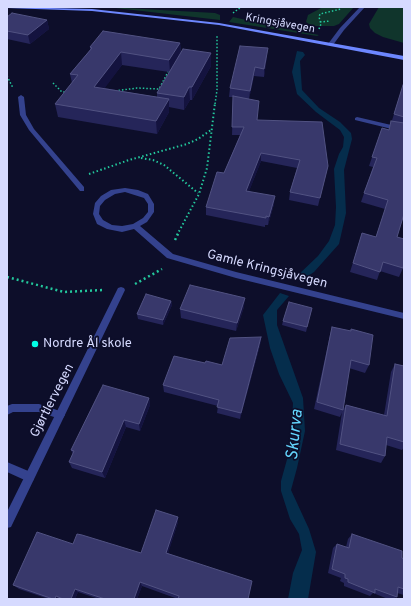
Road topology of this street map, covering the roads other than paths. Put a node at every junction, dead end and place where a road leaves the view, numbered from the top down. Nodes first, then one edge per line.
1 (7, 7) edge
2 (363, 7) edge
3 (93, 9) edge
4 (331, 44) junction
5 (404, 58) edge
6 (21, 97) dead end
7 (357, 119) dead end
8 (404, 130) edge
9 (82, 189) dead end
10 (135, 226) junction
11 (121, 290) road end
12 (404, 316) edge
13 (7, 411) edge
14 (60, 415) junction
15 (7, 467) edge
16 (29, 477) junction
17 (7, 523) edge

1 - 3 street, Kringsjåvegen
2 - 4 street
3 - 4 street, Kringsjåvegen
4 - 5 street, Kringsjåvegen
6 - 9 street
7 - 8 street
10 - 10 street
10 - 12 street, Gamle Kringsjåvegen
11 - 14 street, Gjørtlervegen
13 - 14 street
14 - 16 street, Gjørtlervegen
15 - 16 street
16 - 17 street, Gjørtlervegen

